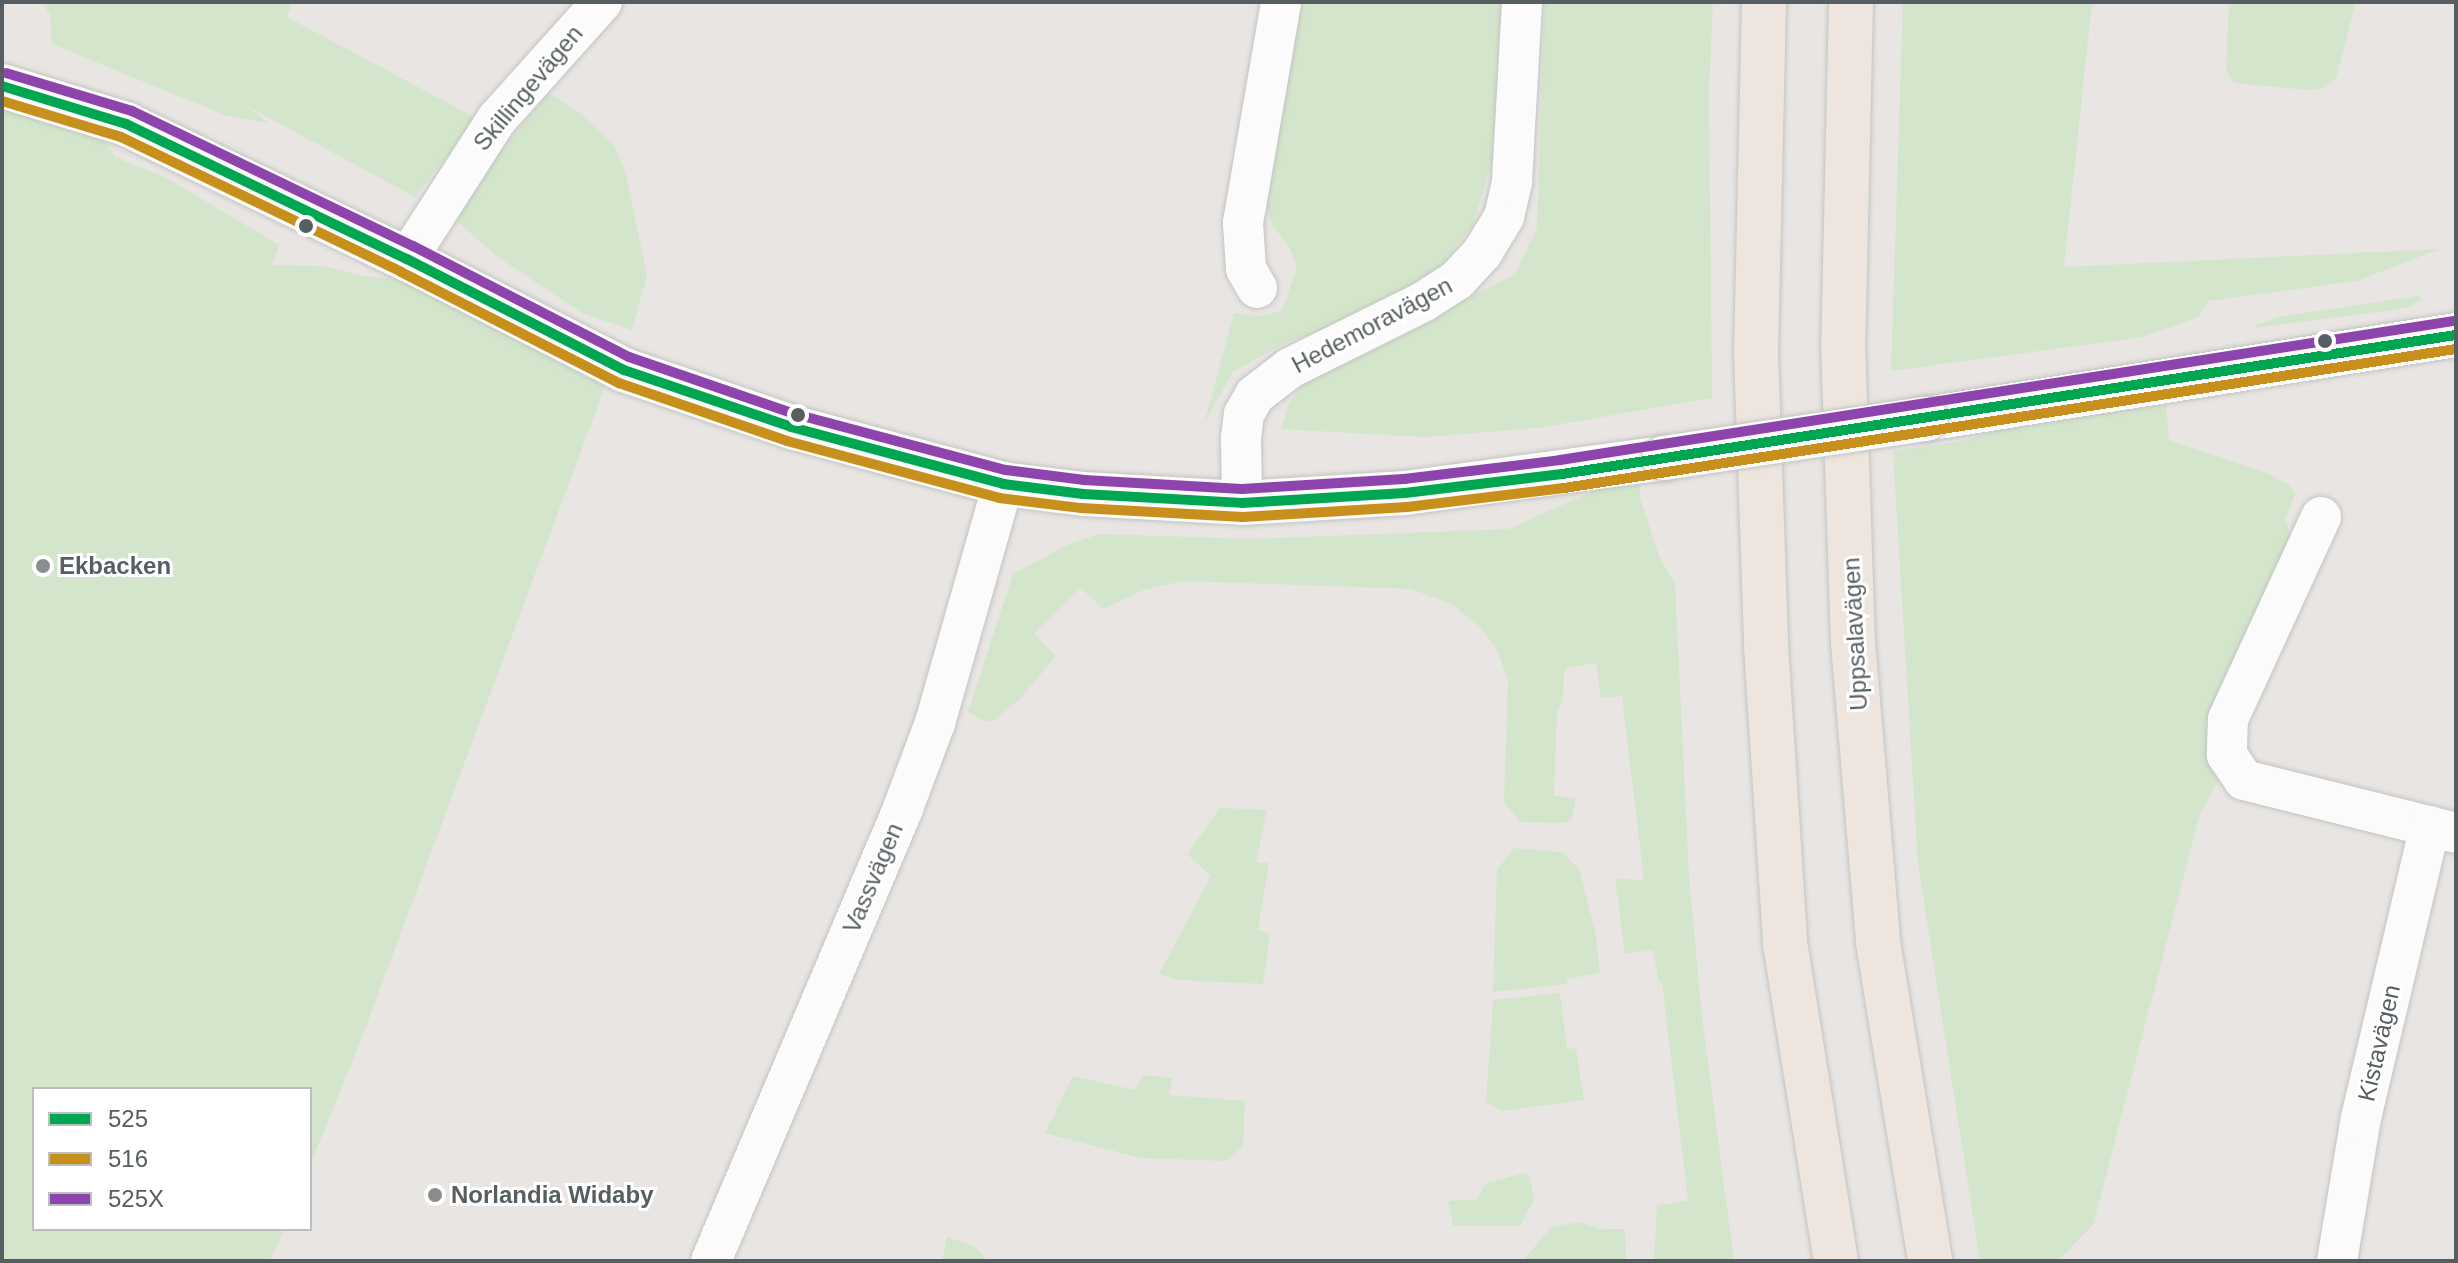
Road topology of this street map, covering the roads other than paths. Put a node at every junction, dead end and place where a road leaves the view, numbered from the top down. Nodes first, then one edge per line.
1 (602, 2) edge
2 (1281, 2) edge
3 (1522, 2) edge
4 (1764, 2) edge
5 (1851, 2) edge
6 (2, 86) edge
7 (407, 259) junction
8 (1257, 288) dead end
9 (2456, 335) edge
10 (1003, 484) junction
11 (1242, 503) junction
12 (2321, 517) dead end
13 (2443, 830) edge
14 (711, 1261) edge
15 (1836, 1261) edge
16 (1930, 1261) edge
17 (2337, 1261) edge

1 - 7 street, Skillingevägen
2 - 8 street
3 - 11 street, Hedemoravägen
4 - 15 highway
5 - 16 highway, Uppsalavägen
6 - 7 street
7 - 10 street
9 - 11 street, bridge
10 - 11 street
10 - 14 street, Vassvägen
12 - 13 street
13 - 17 street, Kistavägen

